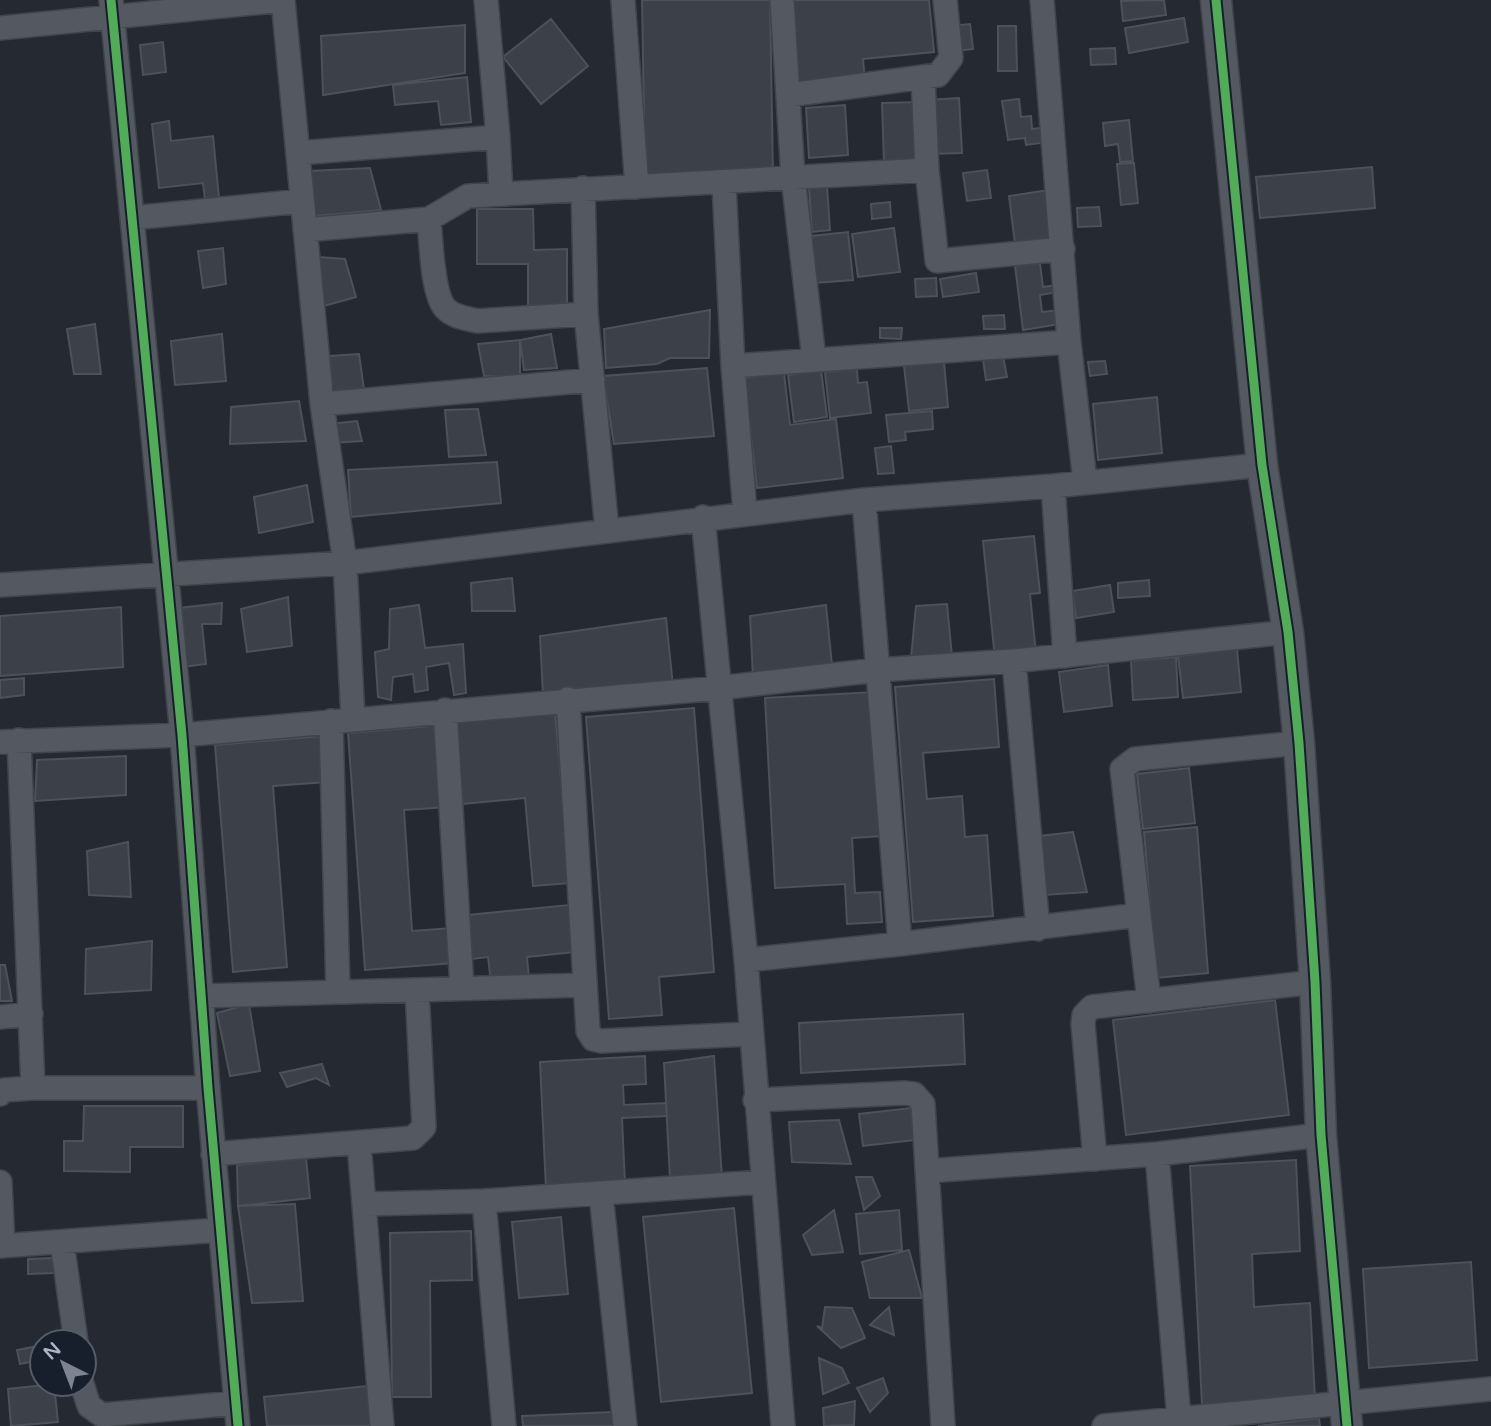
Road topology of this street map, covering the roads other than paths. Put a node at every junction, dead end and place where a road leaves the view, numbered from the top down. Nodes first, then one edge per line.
1 (283, 0) edge
2 (486, 0) edge
3 (623, 0) edge
4 (782, 0) edge
5 (945, 0) edge
6 (1042, 0) edge
7 (1216, 0) edge
8 (112, 9) edge
9 (0, 28) edge
10 (923, 78) junction
11 (789, 95) junction
12 (498, 137) junction
13 (298, 153) junction
14 (927, 170) junction
15 (793, 177) junction
16 (724, 184) junction
17 (638, 187) junction
18 (583, 188) junction
19 (501, 194) junction
20 (302, 201) junction
21 (132, 218) junction
22 (429, 219) junction
23 (305, 230) junction
24 (1063, 249) junction
25 (586, 314) junction
26 (1069, 342) junction
27 (814, 359) junction
28 (733, 366) junction
29 (593, 380) junction
30 (322, 404) junction
31 (1262, 465) junction
32 (1085, 481) junction
33 (1053, 486) junction
34 (864, 500) junction
35 (745, 512) junction
36 (703, 517) junction
37 (607, 530) junction
38 (345, 563) junction
39 (165, 577) junction
40 (0, 585) edge
41 (1288, 632) junction
42 (1065, 656) junction
43 (1014, 661) junction
44 (877, 670) junction
45 (719, 688) junction
46 (568, 699) junction
47 (445, 710) junction
48 (342, 720) junction
49 (182, 735) junction
50 (9, 741) edge
51 (1299, 743) junction
52 (1139, 915) junction
53 (1038, 929) junction
54 (900, 944) junction
55 (746, 960) junction
56 (1315, 982) junction
57 (585, 985) junction
58 (462, 988) junction
59 (417, 990) junction
60 (338, 992) junction
61 (201, 996) junction
62 (1149, 1001) junction
63 (31, 1014) junction
64 (0, 1017) edge
65 (750, 1034) junction
66 (33, 1088) junction
67 (208, 1088) junction
68 (0, 1094) edge
69 (755, 1100) junction
70 (1321, 1135) junction
71 (359, 1143) junction
72 (213, 1154) junction
73 (1157, 1154) junction
74 (1095, 1159) junction
75 (927, 1171) junction
76 (0, 1182) edge
77 (762, 1182) junction
78 (601, 1194) junction
79 (484, 1201) junction
80 (367, 1204) junction
81 (219, 1230) junction
82 (62, 1242) junction
83 (2, 1246) edge
84 (74, 1328) edge
85 (1491, 1389) edge
86 (86, 1398) edge
87 (237, 1415) edge
88 (1346, 1415) edge
89 (1179, 1419) junction
90 (382, 1426) edge
91 (504, 1426) edge
92 (625, 1426) edge
93 (783, 1426) edge
94 (943, 1426) edge
95 (1104, 1426) edge

1 - 8 street
1 - 13 street
2 - 12 street
3 - 17 street
4 - 11 street
5 - 10 street
6 - 24 street
7 - 31 street
8 - 9 street
8 - 21 street
10 - 11 street
10 - 14 street
11 - 15 street
12 - 13 street
12 - 19 street
13 - 20 street
14 - 15 street
14 - 24 street
15 - 16 street
15 - 27 street
16 - 17 street
16 - 28 street
17 - 18 street
18 - 19 street
18 - 25 street
19 - 22 street
20 - 21 street
20 - 23 street
21 - 39 street
22 - 23 street
22 - 25 street
23 - 30 street
24 - 26 street
25 - 29 street
26 - 27 street
26 - 32 street
27 - 28 street
28 - 35 street
29 - 30 street
29 - 37 street
30 - 38 street
31 - 32 street
31 - 41 street
32 - 33 street
33 - 34 street
33 - 42 street
34 - 35 street
34 - 44 street
35 - 36 street
36 - 37 street
36 - 45 street
37 - 38 street
38 - 39 street
38 - 48 street
39 - 40 street
39 - 49 street
41 - 42 street
41 - 51 street
42 - 43 street
43 - 44 street
43 - 53 street
44 - 45 street
44 - 54 street
45 - 46 street
45 - 55 street
46 - 47 street
46 - 57 street
47 - 48 street
47 - 58 street
48 - 49 street
48 - 60 street
49 - 50 street
49 - 61 street
50 - 63 street
51 - 52 street
51 - 56 street
52 - 53 street
52 - 62 street
53 - 54 street
54 - 55 street
55 - 65 street
56 - 62 street
56 - 70 street
57 - 58 street
57 - 65 street
58 - 59 street
59 - 60 street
59 - 71 street
60 - 61 street
61 - 67 street
62 - 74 street
63 - 64 street
63 - 66 street
65 - 69 street
66 - 67 street
66 - 68 street
67 - 72 street
69 - 75 street
69 - 77 street
70 - 73 street
70 - 88 street
71 - 72 street
71 - 80 street
72 - 81 street
73 - 74 street
73 - 89 street
74 - 75 street
75 - 94 street
76 - 83 street
77 - 78 street
77 - 93 street
78 - 79 street
78 - 92 street
79 - 80 street
79 - 91 street
80 - 90 street
81 - 82 street
81 - 87 street
82 - 83 street
82 - 84 street
85 - 88 street
86 - 87 street
88 - 89 street
89 - 95 street

